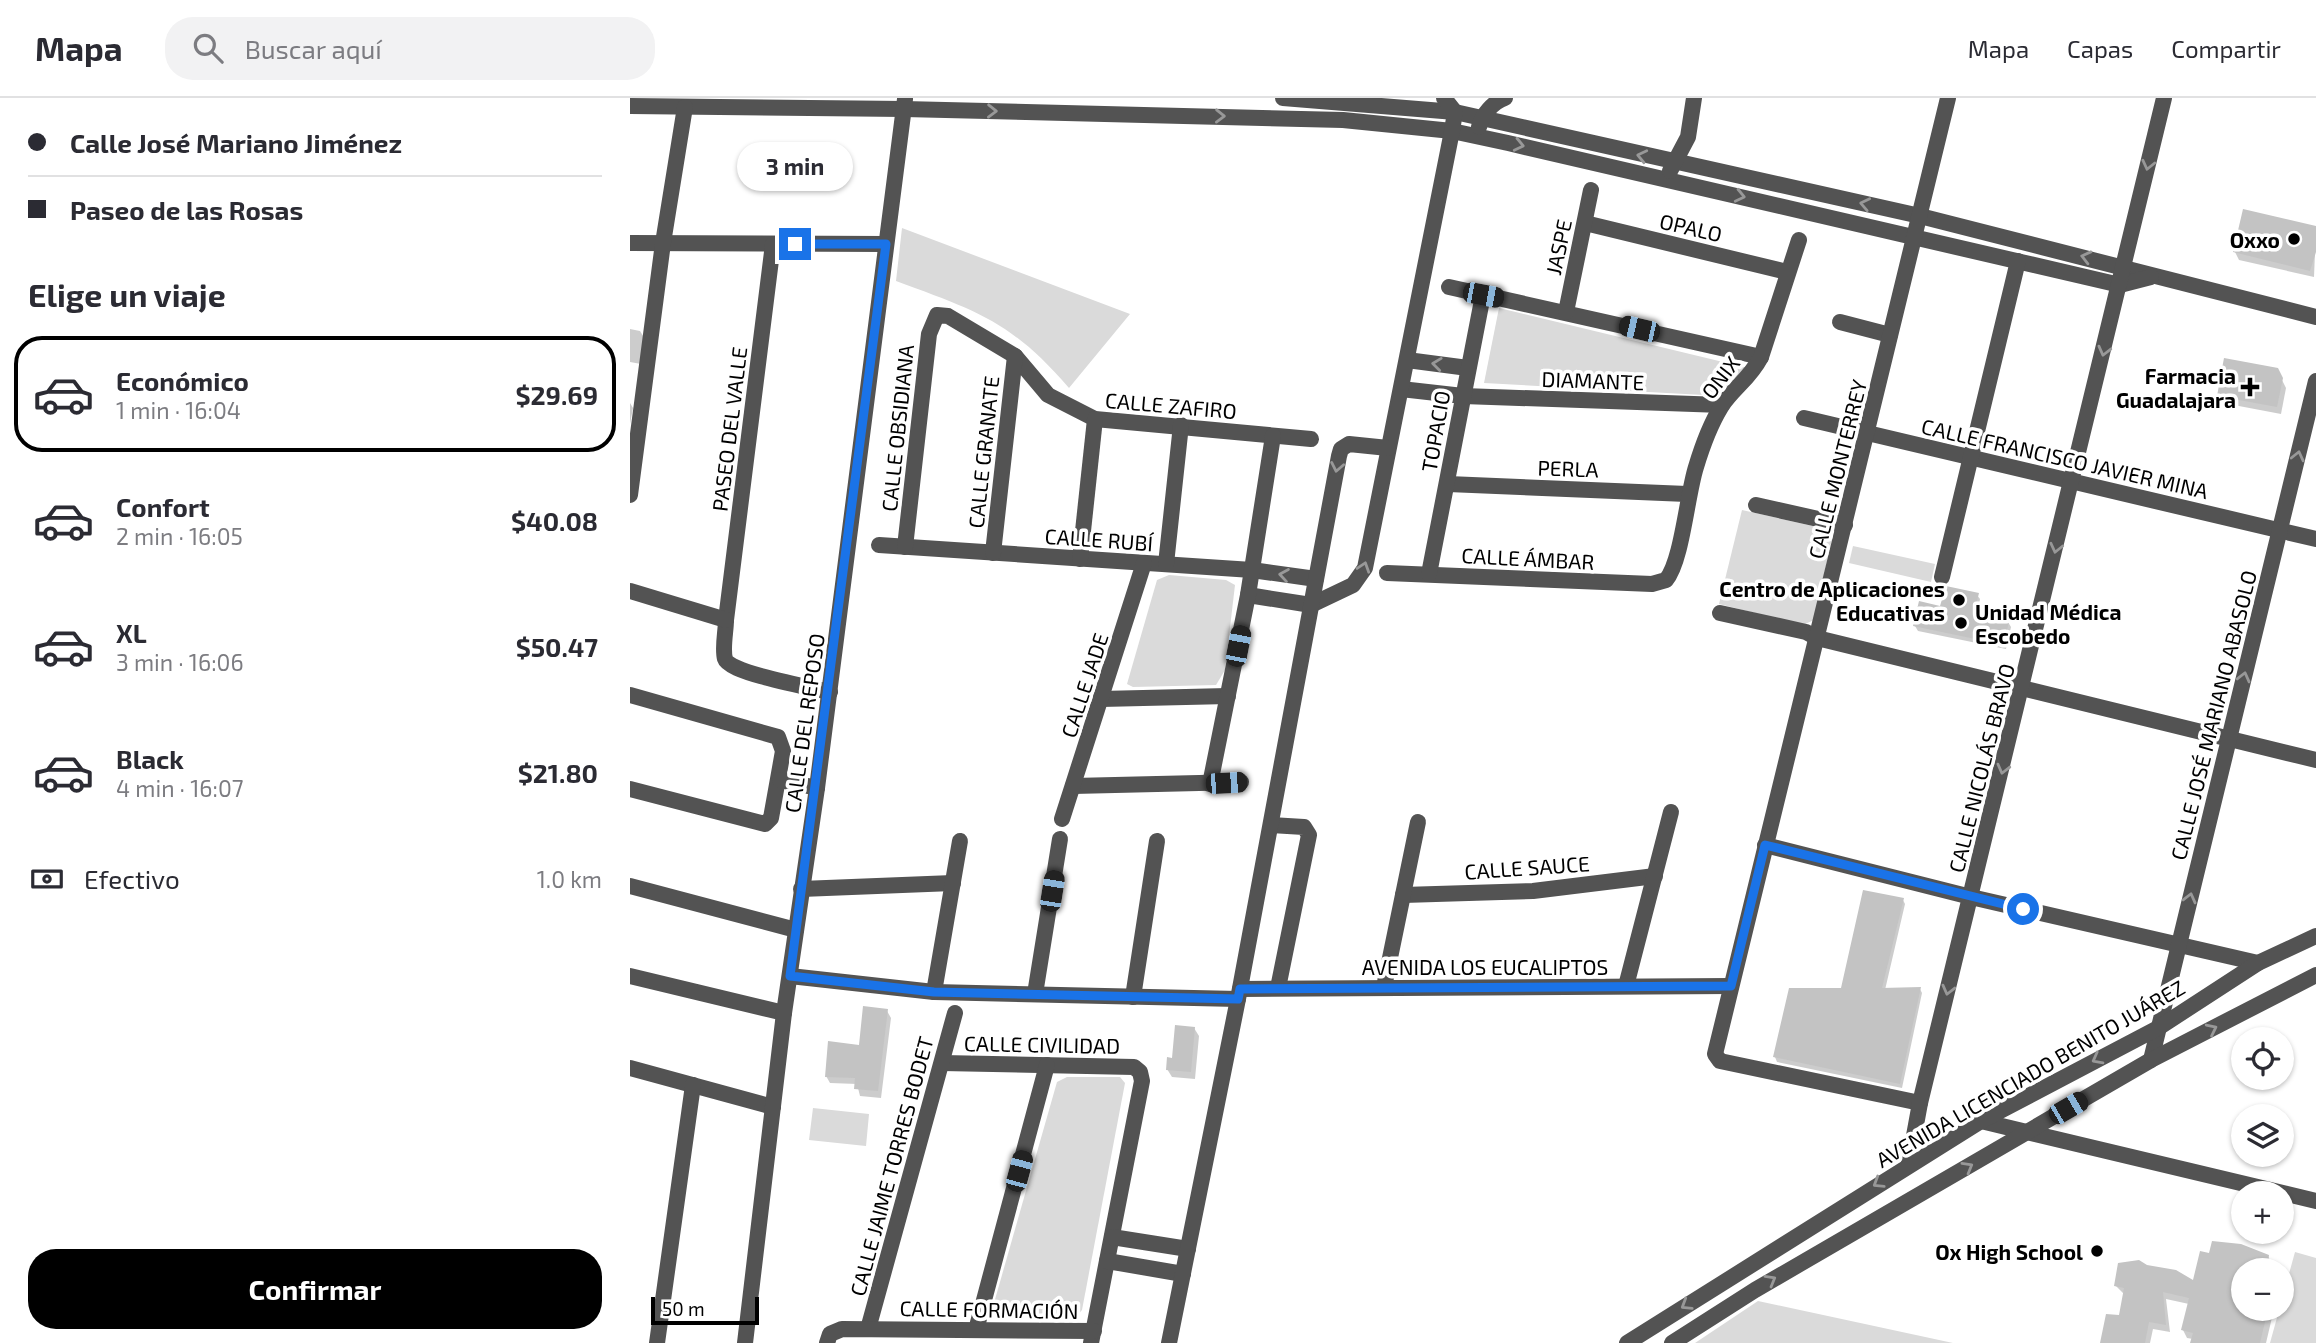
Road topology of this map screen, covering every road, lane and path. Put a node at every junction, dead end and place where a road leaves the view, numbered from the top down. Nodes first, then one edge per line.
1 (1283, 98) edge
2 (1444, 98) edge
3 (1505, 98) edge
4 (1694, 98) edge
5 (1948, 98) edge
6 (2164, 98) edge
7 (1402, 102) edge
8 (905, 103) edge
9 (630, 106) edge
10 (685, 107) junction
11 (1455, 112) junction
12 (1481, 119) junction
13 (1404, 125) junction
14 (1452, 131) junction
15 (1477, 136) junction
16 (1673, 163) junction
17 (1666, 179) junction
18 (1591, 190) dead end
19 (1920, 216) junction
20 (1584, 223) junction
21 (1914, 237) junction
22 (1799, 240) dead end
23 (630, 243) edge
24 (663, 243) junction
25 (773, 244) junction
26 (886, 244) junction
27 (2018, 261) junction
28 (2125, 266) junction
29 (1787, 272) junction
30 (2151, 277) junction
31 (2120, 285) junction
32 (1449, 287) dead end
33 (1483, 295) junction
34 (1566, 312) junction
35 (937, 315) joint
36 (2316, 317) edge
37 (1840, 322) dead end
38 (1891, 334) junction
39 (1015, 356) junction
40 (1761, 357) junction
41 (1406, 360) junction
42 (1468, 368) junction
43 (2316, 381) edge
44 (1401, 389) junction
45 (1462, 396) junction
46 (1722, 405) junction
47 (1804, 418) dead end
48 (1095, 419) junction
49 (1181, 425) junction
50 (1867, 433) junction
51 (1273, 436) junction
52 (1311, 439) dead end
53 (1388, 449) junction
54 (1971, 457) junction
55 (2072, 481) junction
56 (1448, 484) junction
57 (1687, 494) junction
58 (630, 495) edge
59 (1756, 505) dead end
60 (1845, 525) junction
61 (2281, 530) junction
62 (2316, 539) edge
63 (879, 545) dead end
64 (905, 547) junction
65 (993, 553) junction
66 (1080, 559) junction
67 (1144, 563) junction
68 (1166, 564) junction
69 (1252, 570) junction
70 (1388, 573) dead end
71 (1429, 575) junction
72 (1942, 578) dead end
73 (1316, 579) junction
74 (1666, 580) joint
75 (630, 591) edge
76 (1248, 595) junction
77 (1311, 605) junction
78 (1720, 613) dead end
79 (726, 620) junction
80 (1817, 638) junction
81 (2023, 687) junction
82 (830, 692) junction
83 (630, 695) edge
84 (1228, 696) junction
85 (1101, 699) junction
86 (2229, 738) junction
87 (2316, 760) edge
88 (780, 780) junction
89 (1241, 782) dead end
90 (1210, 784) junction
91 (1073, 786) junction
92 (817, 788) junction
93 (630, 789) edge
94 (1671, 812) dead end
95 (1062, 819) dead end
96 (1418, 822) dead end
97 (1271, 825) junction
98 (1060, 839) dead end
99 (960, 841) dead end
100 (1157, 841) dead end
101 (1765, 845) junction
102 (1655, 876) junction
103 (953, 883) junction
104 (630, 886) edge
105 (801, 890) junction
106 (1403, 895) junction
107 (1971, 897) junction
108 (796, 930) junction
109 (2316, 936) edge
110 (2179, 944) junction
111 (2258, 963) junction
112 (630, 975) edge
113 (790, 976) junction
114 (2315, 977) edge
115 (1626, 986) junction
116 (1731, 986) junction
117 (1278, 988) junction
118 (1384, 988) junction
119 (934, 992) junction
120 (1035, 994) junction
121 (1239, 994) junction
122 (1133, 997) junction
123 (784, 1013) junction
124 (956, 1013) dead end
125 (2158, 1028) junction
126 (2151, 1060) junction
127 (942, 1063) junction
128 (1047, 1065) junction
129 (630, 1068) edge
130 (693, 1085) junction
131 (1920, 1104) junction
132 (773, 1107) junction
133 (1981, 1121) junction
134 (2027, 1132) junction
135 (1909, 1163) junction
136 (2316, 1200) edge
137 (1112, 1237) junction
138 (1188, 1249) junction
139 (1107, 1261) junction
140 (1183, 1274) junction
141 (868, 1329) junction
142 (976, 1330) junction
143 (1092, 1337) edge
144 (657, 1343) edge
145 (745, 1343) edge
146 (827, 1343) edge
147 (1169, 1343) edge
148 (1627, 1343) edge
149 (1672, 1343) edge

1 - 7 street
2 - 11 street
3 - 12 street
4 - 16 street
5 - 19 street, CALLE MONTERREY
6 -> 28 street, CALLE NICOLÁS BRAVO
7 - 11 street
7 - 13 street
8 - 10 street
8 -> 13 street
8 - 26 street, CALLE DEL REPOSO
9 - 10 street
10 - 24 street
11 - 12 street
11 - 14 street
12 - 15 street
16 -> 12 street
13 - 14 street
14 - 15 street
14 - 41 street
15 -> 17 street
16 - 17 street
19 -> 16 street
17 -> 21 street
18 - 20 street, JASPE
19 - 21 street, CALLE MONTERREY
28 -> 19 street
20 - 29 street, OPALO
20 - 34 street, JASPE
21 - 27 street
21 - 38 street, CALLE MONTERREY
22 - 29 street, ONIX
23 - 24 street
24 - 25 street
24 - 58 street
25 - 26 street
25 - 79 street, PASEO DEL VALLE
26 - 82 street, CALLE DEL REPOSO
27 - 31 street
27 - 54 street
28 - 30 street
28 - 31 street, CALLE NICOLÁS BRAVO
29 - 40 street, ONIX
30 - 31 street
30 - 36 street
31 -> 55 street, CALLE NICOLÁS BRAVO
32 - 33 street
33 - 34 street
33 - 42 street, TOPACIO
34 - 40 street
35 - 39 street, CALLE ZAFIRO
35 - 64 street, CALLE OBSIDIANA
37 - 38 street
38 - 50 street, CALLE MONTERREY
39 - 48 street, CALLE ZAFIRO
39 - 65 street, CALLE GRANATE
40 - 46 street, ONIX
42 -> 41 street
41 - 44 street
42 - 45 street, TOPACIO
61 -> 43 street, CALLE JOSÉ MARIANO ABASOLO
44 - 45 street, DIAMANTE
44 - 53 street
45 - 46 street, DIAMANTE
45 - 56 street, TOPACIO
46 - 57 street, ONIX
47 - 50 street, CALLE FRANCISCO JAVIER MINA
48 - 49 street, CALLE ZAFIRO
48 - 66 street
49 - 51 street, CALLE ZAFIRO
49 - 68 street
50 - 54 street, CALLE FRANCISCO JAVIER MINA
50 - 60 street, CALLE MONTERREY
51 - 52 street, CALLE ZAFIRO
51 - 69 street
53 -> 73 street
77 -> 53 street
54 - 55 street, CALLE FRANCISCO JAVIER MINA
54 - 72 street
55 - 61 street, CALLE FRANCISCO JAVIER MINA
55 -> 81 street, CALLE NICOLÁS BRAVO
56 - 57 street, PERLA
56 - 71 street, TOPACIO
57 - 74 street, ONIX
59 - 60 street
60 - 80 street, CALLE MONTERREY
61 - 62 street, CALLE FRANCISCO JAVIER MINA
86 -> 61 street, CALLE JOSÉ MARIANO ABASOLO
63 - 64 street, CALLE RUBÍ
64 - 65 street, CALLE RUBÍ
65 - 66 street, CALLE RUBÍ
66 - 67 street, CALLE RUBÍ
67 - 68 street, CALLE RUBÍ
67 - 85 street, CALLE JADE
68 - 69 street, CALLE RUBÍ
73 -> 69 street, CALLE RUBÍ
69 - 76 street
70 - 71 street, CALLE ÁMBAR
71 - 74 street, CALLE ÁMBAR
73 - 77 street
75 - 79 street
76 - 77 street
76 - 84 street
77 - 97 street
78 - 80 street
79 - 82 street, PASEO DEL VALLE
80 - 81 street
80 - 101 street, CALLE MONTERREY
81 - 86 street
81 -> 107 street, CALLE NICOLÁS BRAVO
82 - 92 street, CALLE DEL REPOSO
83 - 88 street
84 - 85 street
84 - 90 street
85 - 91 street, CALLE JADE
86 - 87 street
110 -> 86 street, CALLE JOSÉ MARIANO ABASOLO
88 - 92 street
88 - 93 street
89 - 90 street
90 - 91 street
91 - 95 street, CALLE JADE
92 - 105 street, CALLE DEL REPOSO
94 - 102 street
96 - 106 street
97 - 117 street
97 - 121 street
98 - 120 street
99 - 103 street
100 - 122 street
101 - 107 street
101 - 116 street, CALLE MONTERREY
102 - 106 street, CALLE SAUCE
102 - 115 street
103 - 105 street
103 - 119 street
104 - 108 street
105 - 108 street, CALLE DEL REPOSO
106 - 118 street
107 - 110 street
107 -> 131 street, CALLE NICOLÁS BRAVO
108 - 113 street, CALLE DEL REPOSO
109 - 111 street, AVENIDA LICENCIADO BENITO JUÁREZ
110 - 111 street
110 - 125 street, CALLE JOSÉ MARIANO ABASOLO
111 - 125 street, AVENIDA LICENCIADO BENITO JUÁREZ
112 - 123 street
113 - 119 street, AVENIDA LOS EUCALIPTOS
113 - 123 street, CALLE DEL REPOSO
126 -> 114 street
115 - 116 street, AVENIDA LOS EUCALIPTOS
115 - 118 street, AVENIDA LOS EUCALIPTOS
116 - 131 street, CALLE MONTERREY
117 - 118 street, AVENIDA LOS EUCALIPTOS
117 - 121 street, AVENIDA LOS EUCALIPTOS
119 - 120 street, AVENIDA LOS EUCALIPTOS
120 - 122 street, AVENIDA LOS EUCALIPTOS
121 - 122 street, AVENIDA LOS EUCALIPTOS
121 - 138 street
123 - 132 street, CALLE DEL REPOSO
124 - 127 street, CALLE JAIME TORRES BODET
125 - 126 street, CALLE JOSÉ MARIANO ABASOLO
125 -> 133 street, AVENIDA LICENCIADO BENITO JUÁREZ
126 - 134 street
127 - 128 street, CALLE CIVILIDAD
127 - 141 street, CALLE JAIME TORRES BODET
128 - 137 street, CALLE CIVILIDAD
128 - 142 street
129 - 130 street
130 - 132 street
130 - 144 street
131 - 135 street, CALLE NICOLÁS BRAVO
132 - 145 street, CALLE DEL REPOSO
133 - 134 street
133 - 135 street, AVENIDA LICENCIADO BENITO JUÁREZ
134 - 136 street
149 -> 134 street
135 -> 148 street, AVENIDA LICENCIADO BENITO JUÁREZ
137 - 138 street
137 - 139 street
138 - 140 street
139 - 140 street
139 - 143 street
140 - 147 street
141 - 142 street, CALLE FORMACIÓN
141 - 146 street, CALLE FORMACIÓN
142 - 143 street, CALLE FORMACIÓN

